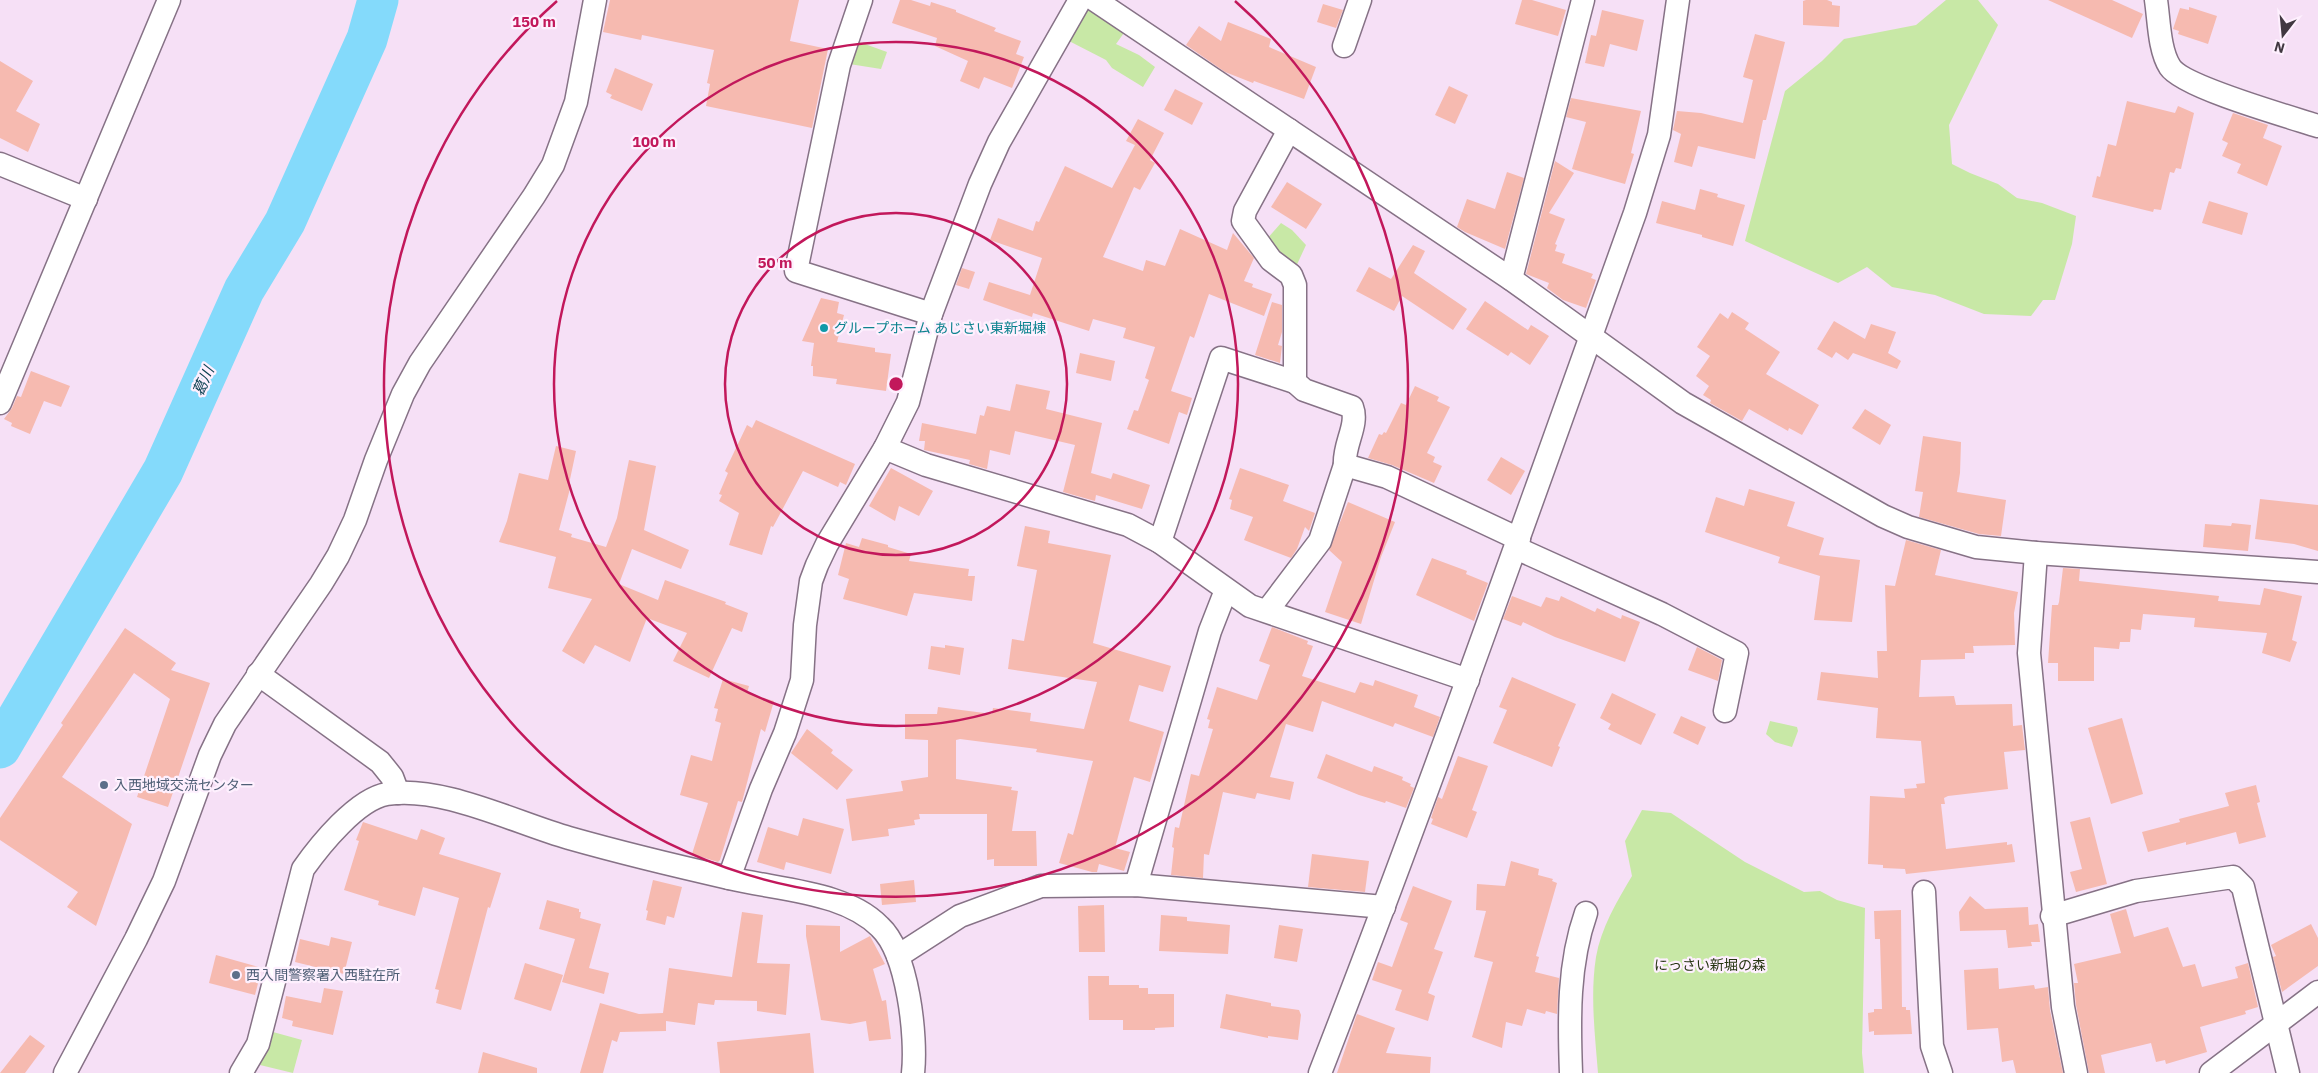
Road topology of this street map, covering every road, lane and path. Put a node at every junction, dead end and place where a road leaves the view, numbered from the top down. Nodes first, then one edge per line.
1 (169, 0) edge
2 (595, 0) edge
3 (861, 0) edge
4 (1080, 0) edge
5 (1095, 0) edge
6 (1360, 0) edge
7 (1583, 0) edge
8 (1678, 0) edge
9 (2156, 0) edge
10 (1344, 46) dead end
11 (2318, 126) edge
12 (1289, 130) junction
13 (0, 164) edge
14 (86, 199) junction
15 (1511, 279) junction
16 (931, 314) junction
17 (1591, 337) junction
18 (1295, 382) junction
19 (0, 403) edge
20 (885, 448) junction
21 (1345, 465) junction
22 (1160, 542) junction
23 (1518, 543) junction
24 (2036, 553) junction
25 (2318, 572) edge
26 (1226, 590) junction
27 (1268, 611) junction
28 (258, 674) junction
29 (1468, 680) junction
30 (1725, 711) dead end
31 (398, 793) junction
32 (729, 878) junction
33 (1136, 885) junction
34 (1924, 892) dead end
35 (1384, 908) junction
36 (1586, 913) dead end
37 (2052, 916) junction
38 (898, 956) junction
39 (2318, 992) edge
40 (2276, 1022) junction
41 (66, 1073) edge
42 (241, 1073) edge
43 (913, 1073) edge
44 (1320, 1073) edge
45 (1571, 1073) edge
46 (1941, 1073) edge
47 (2076, 1073) edge
48 (2211, 1073) edge
49 (2288, 1073) edge

1 - 14 street
2 - 28 street
3 - 16 street
4 - 16 street
5 - 12 street
6 - 10 street
7 - 15 street
8 - 17 street
9 - 11 street
12 - 15 street
12 - 18 street
13 - 14 street
14 - 19 street
15 - 17 street
16 - 20 street
17 - 23 street
17 - 24 street
18 - 21 street
18 - 22 street
20 - 22 street
20 - 32 street
21 - 23 street
21 - 27 street
22 - 26 street
23 - 29 street
23 - 30 street
24 - 25 street
24 - 37 street
26 - 27 street
26 - 33 street
27 - 29 street
28 - 31 street
28 - 41 street
29 - 35 street
31 - 32 street
31 - 42 street
32 - 38 street
33 - 35 street
33 - 38 street
34 - 46 street
35 - 44 street
36 - 45 street
37 - 40 street
37 - 47 street
38 - 43 street
39 - 40 street
40 - 48 street
40 - 49 street

